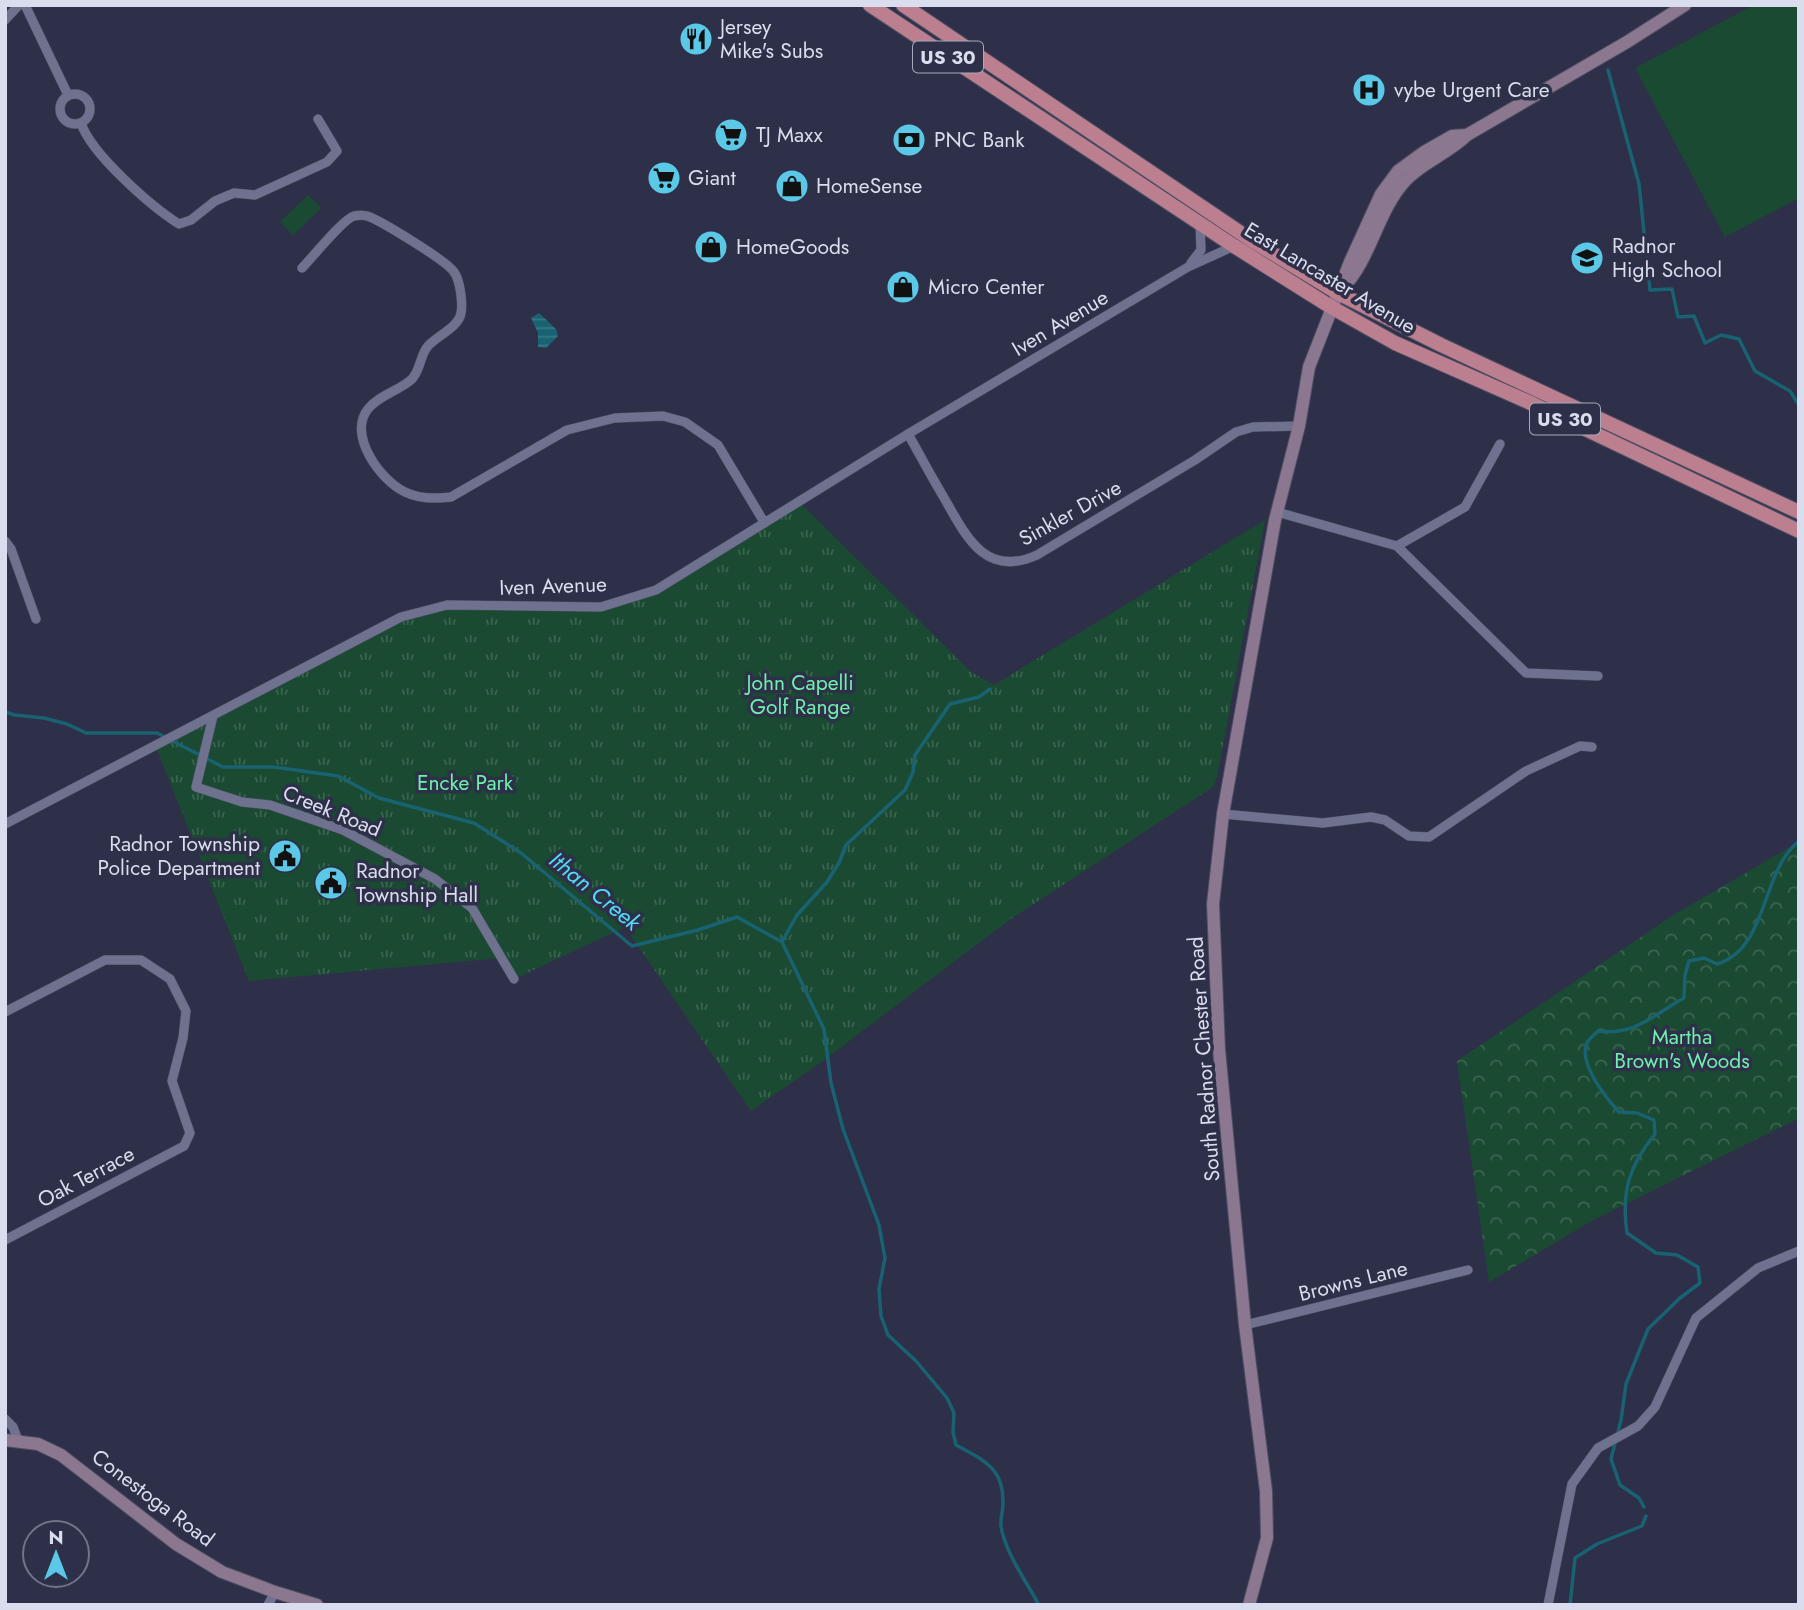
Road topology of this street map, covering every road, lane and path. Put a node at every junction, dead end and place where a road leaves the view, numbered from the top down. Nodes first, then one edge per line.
1 (19, 5) edge
2 (25, 5) edge
3 (870, 5) edge
4 (903, 5) edge
5 (1685, 5) edge
6 (5, 20) edge
7 (68, 96) junction
8 (318, 119) dead end
9 (81, 123) junction
10 (1200, 224) junction
11 (1234, 246) junction
12 (1188, 267) junction
13 (302, 268) dead end
14 (1338, 293) junction
15 (1331, 307) junction
16 (1299, 426) junction
17 (908, 434) junction
18 (1500, 444) dead end
19 (1278, 512) junction
20 (1799, 512) edge
21 (764, 522) junction
22 (1799, 531) edge
23 (5, 541) edge
24 (1398, 546) junction
25 (36, 619) dead end
26 (1598, 676) dead end
27 (213, 716) junction
28 (1592, 747) dead end
29 (1223, 814) junction
30 (5, 824) edge
31 (514, 979) dead end
32 (5, 1012) edge
33 (5, 1240) edge
34 (1799, 1251) edge
35 (1468, 1270) dead end
36 (1245, 1325) junction
37 (5, 1419) edge
38 (12, 1440) edge
39 (275, 1592) junction
40 (268, 1605) edge
41 (317, 1605) edge
42 (1249, 1605) edge
43 (1548, 1605) edge

1 - 6 street
2 - 7 street
3 - 10 highway, East Lancaster Avenue / US 30
4 - 14 highway, East Lancaster Avenue / US 30
5 - 14 main road, South Radnor Chester Road
7 - 9 street
7 - 9 street
8 - 9 street
10 - 11 highway, East Lancaster Avenue / US 30
10 - 12 street
11 - 12 street, Iven Avenue
11 - 15 highway, East Lancaster Avenue / US 30
12 - 17 street, Iven Avenue
13 - 21 street
14 - 15 main road, South Radnor Chester Road
14 - 20 highway, East Lancaster Avenue / US 30
15 - 16 main road, South Radnor Chester Road
15 - 22 highway, East Lancaster Avenue / US 30
16 - 17 street, Sinkler Drive
16 - 19 main road, South Radnor Chester Road
17 - 21 street, Iven Avenue
18 - 24 street
19 - 24 street
19 - 29 main road, South Radnor Chester Road
21 - 27 street, Iven Avenue
23 - 25 street
24 - 26 street
27 - 30 street, Iven Avenue
27 - 31 street, Creek Road
28 - 29 street
29 - 36 main road, South Radnor Chester Road
32 - 33 street, Oak Terrace
34 - 43 street
35 - 36 street, Browns Lane
36 - 42 main road, South Radnor Chester Road
37 - 38 street
38 - 39 main road, Conestoga Road
39 - 40 street
39 - 41 main road, Conestoga Road

